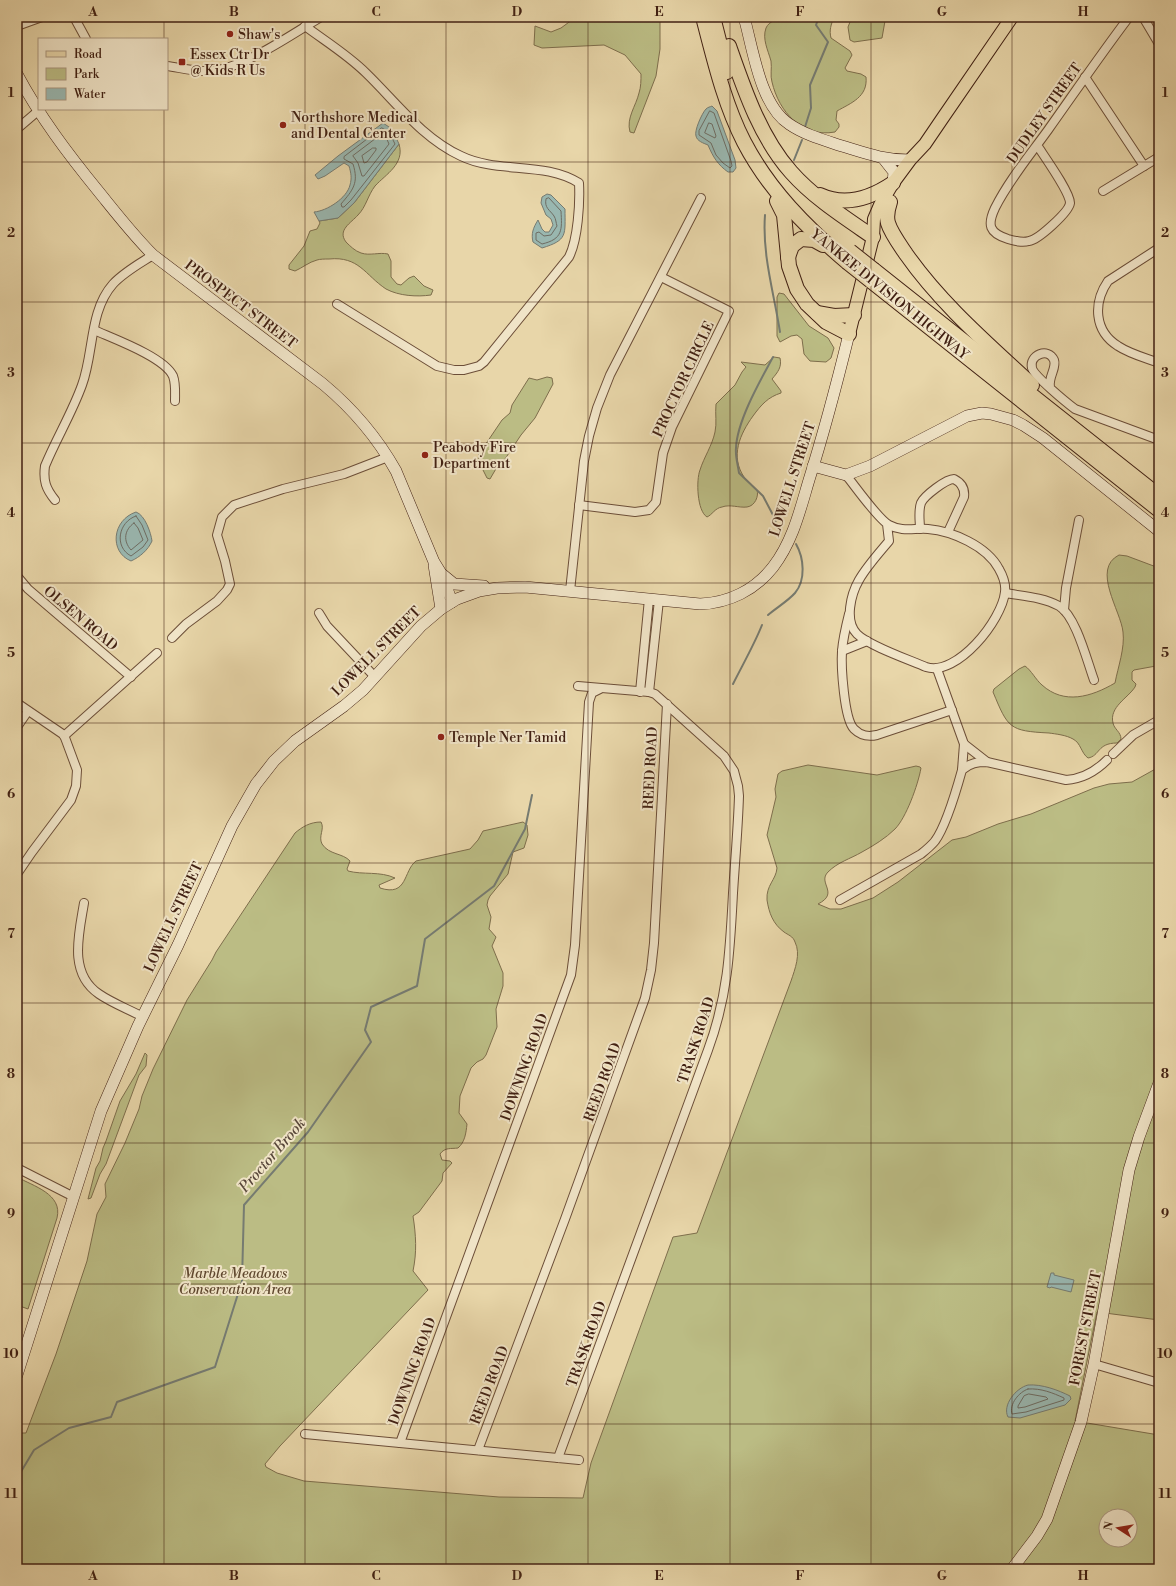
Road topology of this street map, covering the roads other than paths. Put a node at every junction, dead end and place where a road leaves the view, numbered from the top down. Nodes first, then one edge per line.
1 (42, 17) edge
2 (74, 17) edge
3 (321, 17) edge
4 (703, 17) edge
5 (713, 17) edge
6 (717, 17) edge
7 (744, 17) edge
8 (1012, 17) edge
9 (1129, 17) edge
10 (1143, 17) edge
11 (17, 26) edge
12 (305, 26) junction
13 (85, 38) edge
14 (1159, 44) edge
15 (168, 66) edge
16 (17, 74) edge
17 (1086, 77) junction
18 (725, 96) junction
19 (38, 111) junction
20 (17, 129) edge
21 (925, 144) junction
22 (1037, 145) junction
23 (1159, 156) edge
24 (883, 158) junction
25 (910, 160) junction
26 (1144, 166) junction
27 (893, 183) junction
28 (810, 190) junction
29 (1103, 191) dead end
30 (701, 198) dead end
31 (890, 202) junction
32 (872, 237) junction
33 (1159, 248) edge
34 (152, 255) junction
35 (848, 256) junction
36 (788, 259) junction
37 (873, 276) junction
38 (661, 277) junction
39 (337, 304) dead end
40 (817, 313) junction
41 (854, 315) junction
42 (94, 330) junction
43 (849, 334) junction
44 (1159, 363) edge
45 (1050, 387) dead end
46 (175, 401) dead end
47 (1159, 440) edge
48 (388, 457) junction
49 (1119, 463) junction
50 (813, 466) junction
51 (846, 475) junction
52 (1159, 496) edge
53 (55, 500) dead end
54 (579, 505) junction
55 (1159, 510) edge
56 (1079, 520) dead end
57 (887, 524) junction
58 (920, 529) junction
59 (905, 530) junction
60 (1159, 530) edge
61 (948, 532) junction
62 (889, 541) junction
63 (434, 562) junction
64 (442, 575) junction
65 (17, 576) edge
66 (497, 588) junction
67 (1066, 588) junction
68 (570, 591) junction
69 (1005, 592) junction
70 (654, 600) junction
71 (452, 602) junction
72 (1051, 603) junction
73 (850, 608) junction
74 (441, 609) junction
75 (1064, 610) junction
76 (319, 613) dead end
77 (172, 638) dead end
78 (867, 641) junction
79 (842, 651) junction
80 (157, 653) dead end
81 (937, 669) junction
82 (131, 677) junction
83 (375, 677) junction
84 (1094, 680) dead end
85 (578, 686) dead end
86 (600, 689) junction
87 (640, 692) junction
88 (649, 692) junction
89 (17, 703) edge
90 (667, 704) junction
91 (952, 710) junction
92 (28, 711) junction
93 (1159, 720) edge
94 (17, 726) edge
95 (64, 736) junction
96 (964, 744) junction
97 (987, 762) junction
98 (962, 770) junction
99 (17, 874) edge
100 (840, 900) dead end
101 (84, 903) dead end
102 (143, 1017) junction
103 (1159, 1083) edge
104 (17, 1168) edge
105 (74, 1197) junction
106 (19, 1357) edge
107 (1094, 1364) junction
108 (17, 1375) edge
109 (1159, 1383) edge
110 (305, 1434) dead end
111 (400, 1443) junction
112 (478, 1450) junction
113 (558, 1458) junction
114 (579, 1460) dead end
115 (1012, 1569) edge

1 - 11 street
2 - 13 street
3 - 12 street
4 - 18 highway, YANKEE DIVISION HIGHWAY
5 - 35 highway, YANKEE DIVISION HIGHWAY
6 - 28 highway
7 - 24 street
8 - 21 main road, LOWELL STREET
9 - 17 street, DUDLEY STREET
10 - 14 street
12 - 15 street
12 - 39 street
16 - 19 street, PROSPECT STREET
17 - 22 street, DUDLEY STREET
17 - 26 street
18 - 35 highway, YANKEE DIVISION HIGHWAY
18 - 36 highway
19 - 20 street
19 - 34 street, PROSPECT STREET
21 - 25 main road, LOWELL STREET
21 - 31 main road, LOWELL STREET
22 - 22 street, DUDLEY STREET
23 - 26 street
24 - 25 street
24 - 27 street
25 - 27 main road, LOWELL STREET
26 - 29 street
27 - 28 highway
27 - 32 main road, LOWELL STREET
28 - 32 highway
30 - 38 street
31 - 32 main road, LOWELL STREET
31 - 49 highway
32 - 41 main road, LOWELL STREET
33 - 44 street
34 - 42 street
34 - 48 street, PROSPECT STREET
35 - 36 highway
35 - 37 highway, YANKEE DIVISION HIGHWAY, bridge
36 - 40 highway
37 - 49 highway, YANKEE DIVISION HIGHWAY
37 - 55 highway, YANKEE DIVISION HIGHWAY
38 - 54 street
38 - 54 street, PROCTOR CIRCLE
40 - 41 highway
40 - 43 highway
41 - 43 main road, LOWELL STREET
42 - 46 street
42 - 53 street
43 - 50 street, LOWELL STREET
45 - 47 street
48 - 63 street, PROSPECT STREET
48 - 77 street
49 - 52 highway, YANKEE DIVISION HIGHWAY
50 - 51 street
50 - 70 street, LOWELL STREET
51 - 57 street
51 - 60 street
54 - 68 street
56 - 67 street
57 - 59 street
57 - 62 street
58 - 59 street
58 - 61 street
58 - 61 street
59 - 62 street
61 - 69 street
62 - 73 street
63 - 64 street, PROSPECT STREET
63 - 74 street, PROSPECT STREET
64 - 66 street
64 - 71 street, PROSPECT STREET
65 - 82 street, OLSEN ROAD
66 - 68 street, LOWELL STREET
66 - 71 street, LOWELL STREET
67 - 72 street
67 - 75 street
68 - 70 street, LOWELL STREET
69 - 72 street
69 - 81 street
70 - 87 street
70 - 88 street
71 - 74 street, LOWELL STREET
72 - 75 street
73 - 78 street
73 - 79 street
74 - 83 street, LOWELL STREET
75 - 84 street
76 - 83 street
78 - 79 street
78 - 81 street
79 - 91 street
80 - 82 street
81 - 91 street
82 - 95 street
83 - 102 street, LOWELL STREET
85 - 86 street
86 - 87 street
86 - 111 street, DOWNING ROAD
87 - 88 street
88 - 90 street, TRASK ROAD
89 - 92 street
90 - 112 street, REED ROAD
90 - 113 street, TRASK ROAD
91 - 96 street
92 - 94 street
92 - 95 street
93 - 97 street
95 - 99 street
96 - 97 street
96 - 98 street
97 - 98 street
98 - 100 street
101 - 102 street
102 - 105 street, LOWELL STREET
103 - 107 street, FOREST STREET
104 - 105 street
105 - 106 street, LOWELL STREET
106 - 108 street, LOWELL STREET
107 - 109 street
107 - 115 street, FOREST STREET
110 - 111 street
111 - 112 street
112 - 113 street
113 - 114 street

